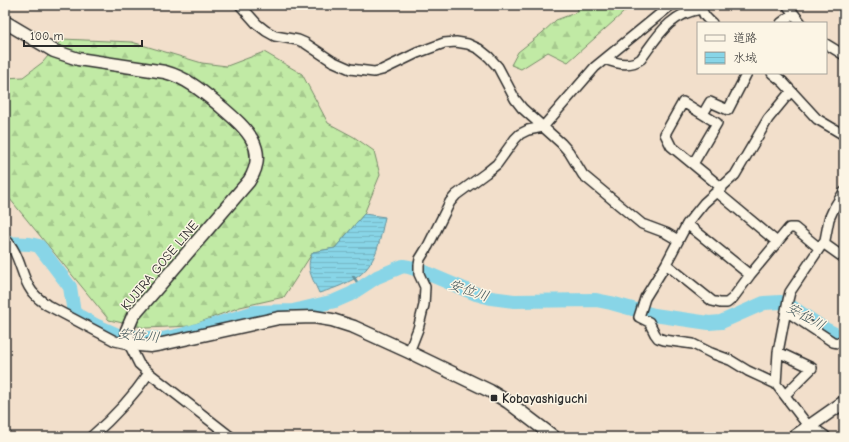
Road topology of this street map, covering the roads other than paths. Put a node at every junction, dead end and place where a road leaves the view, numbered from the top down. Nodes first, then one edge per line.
1 (240, 5) edge
2 (671, 5) edge
3 (787, 5) edge
4 (702, 7) edge
5 (793, 14) junction
6 (5, 22) edge
7 (711, 22) edge
8 (783, 22) edge
9 (800, 22) edge
10 (827, 45) edge
11 (844, 55) edge
12 (605, 59) junction
13 (746, 74) edge
14 (773, 74) edge
15 (791, 91) junction
16 (703, 114) junction
17 (543, 127) junction
18 (844, 135) edge
19 (693, 164) junction
20 (719, 190) junction
21 (844, 192) edge
22 (687, 224) junction
23 (678, 240) junction
24 (8, 242) edge
25 (777, 242) junction
26 (821, 246) junction
27 (844, 258) edge
28 (666, 264) junction
29 (750, 275) junction
30 (786, 311) junction
31 (128, 337) junction
32 (844, 344) edge
33 (409, 352) junction
34 (778, 352) junction
35 (149, 373) junction
36 (776, 384) junction
37 (785, 395) junction
38 (844, 402) edge
39 (809, 427) junction
40 (91, 437) edge
41 (231, 437) edge
42 (554, 437) edge
43 (794, 437) edge
44 (824, 437) edge

1 - 17 street
2 - 12 street
3 - 5 street
4 - 7 street
4 - 12 street
5 - 8 street
5 - 9 street
6 - 31 main road, KUJIRA GOSE LINE
10 - 11 street
12 - 17 street
13 - 16 street
14 - 15 street
15 - 18 street
15 - 20 street
16 - 19 street
16 - 19 street
17 - 23 street
17 - 33 street
19 - 20 street
20 - 22 street
20 - 25 street
21 - 26 street
22 - 23 street
22 - 29 street
23 - 28 street
24 - 31 street
25 - 26 street
25 - 29 street
26 - 27 street
26 - 30 street
28 - 29 street
28 - 36 street
30 - 32 street
30 - 34 street
31 - 33 main road
31 - 35 street
33 - 42 main road
34 - 36 street
34 - 37 street
35 - 40 street
35 - 41 street
36 - 37 street
37 - 39 street
38 - 39 main road
39 - 43 main road
39 - 44 main road

